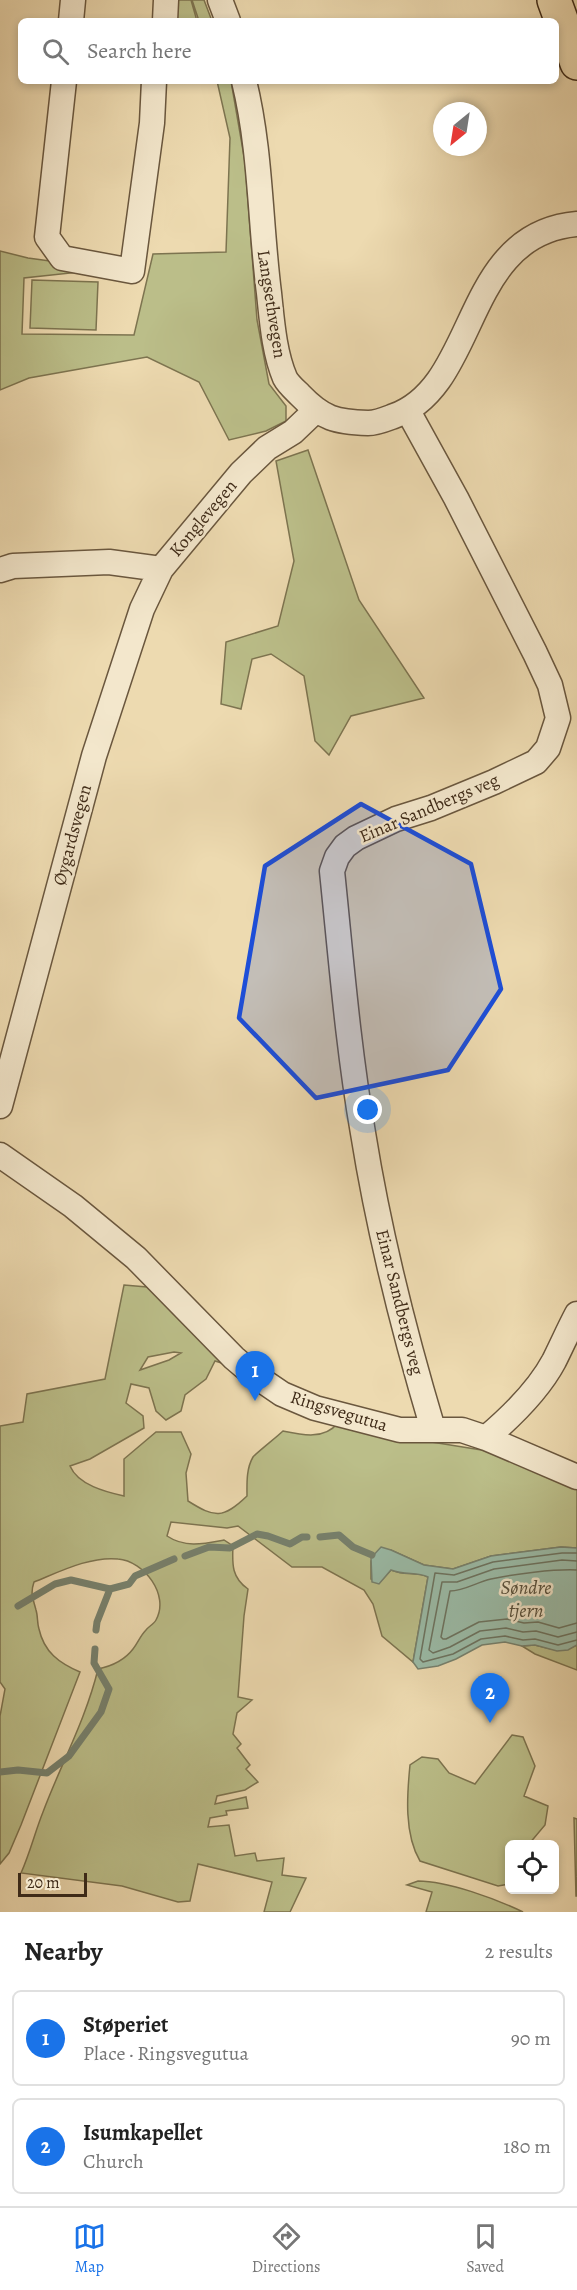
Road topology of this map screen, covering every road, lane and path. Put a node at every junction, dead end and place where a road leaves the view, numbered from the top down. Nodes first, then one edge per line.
1 (73, 0) edge
2 (166, 0) edge
3 (220, 0) edge
4 (554, 0) edge
5 (71, 18) edge
6 (165, 18) edge
7 (227, 18) edge
8 (577, 63) edge
9 (64, 84) edge
10 (153, 84) edge
11 (245, 84) edge
12 (576, 224) edge
13 (315, 411) junction
14 (408, 411) junction
15 (161, 568) junction
16 (0, 570) edge
17 (0, 1106) edge
18 (0, 1155) edge
19 (577, 1314) edge
20 (433, 1429) junction
21 (486, 1438) junction
22 (577, 1477) edge

1 - 5 street
2 - 6 street
3 - 7 street
4 - 8 main road
9 - 10 street
11 - 13 street, Langsethvegen
12 - 14 street, Langsethvegen
13 - 14 street, Langsethvegen
13 - 15 street, Konglevegen
14 - 20 street, Einar Sandbergs veg
15 - 16 street, Konglevegen
15 - 17 street, Øygardsvegen
18 - 20 street, Ringsvegutua
19 - 21 street
20 - 21 street, Ringsvegutua
21 - 22 street, Ringsvegutua

